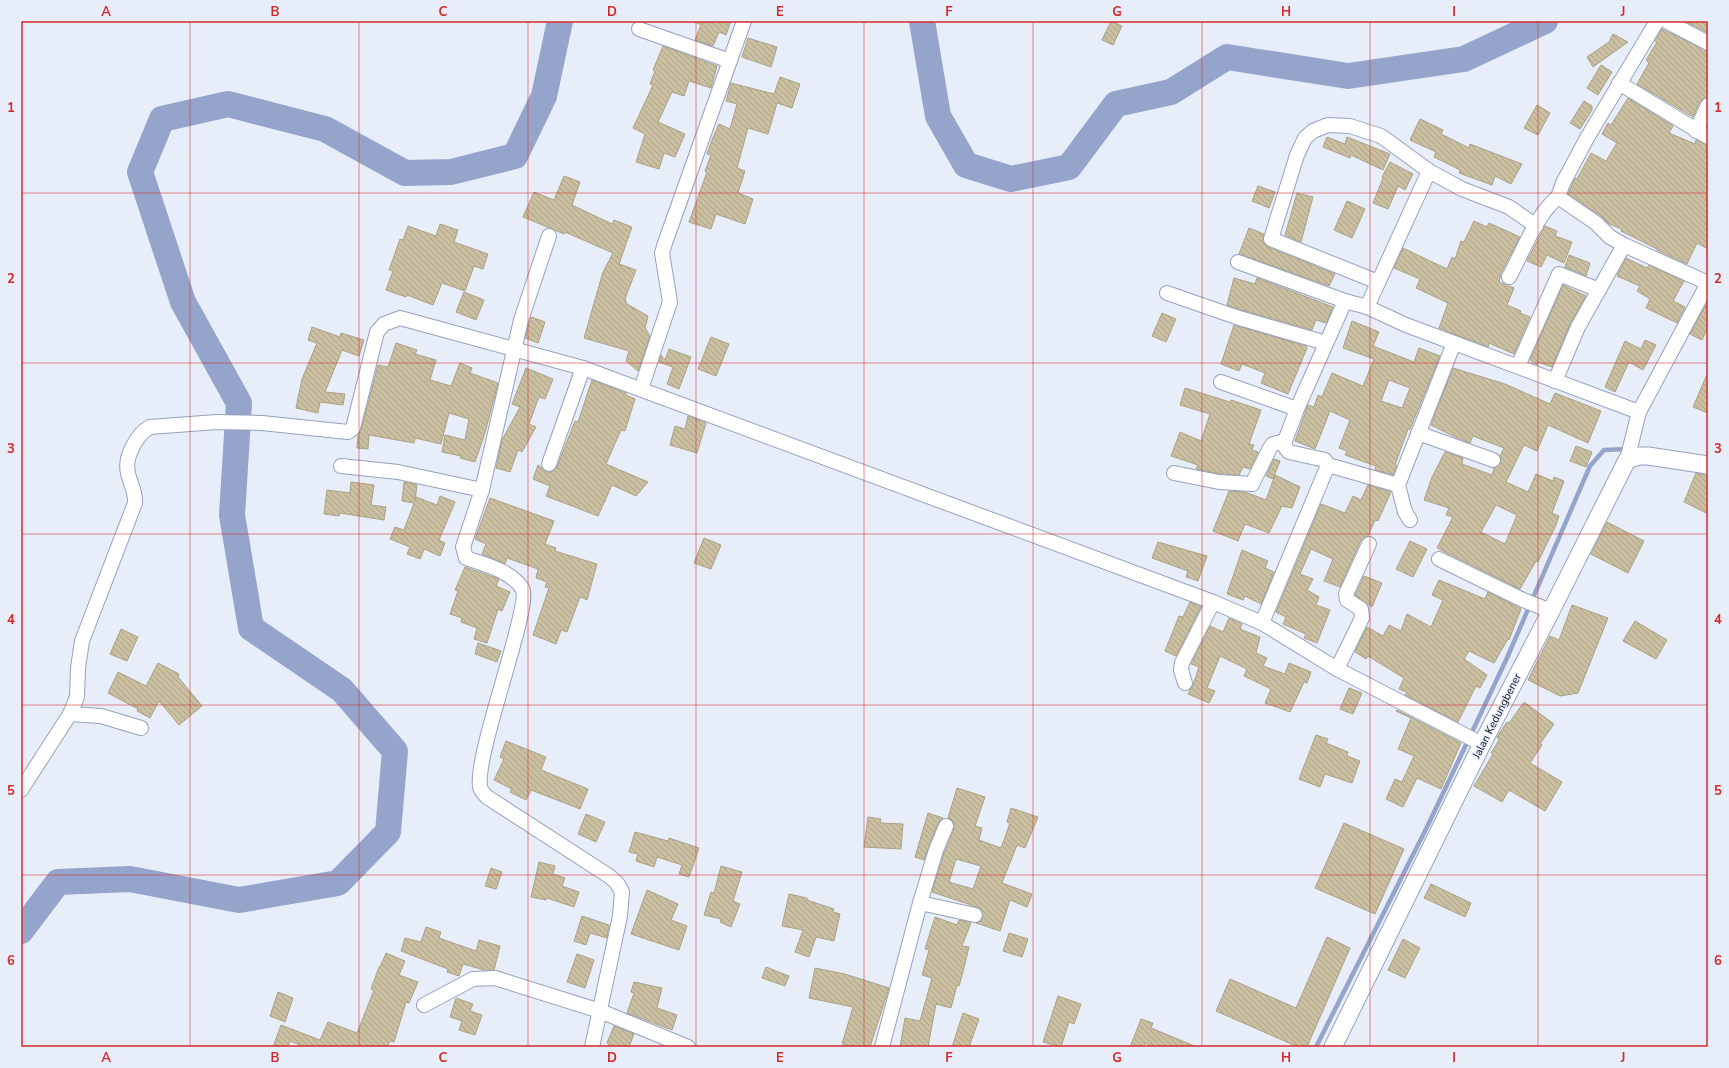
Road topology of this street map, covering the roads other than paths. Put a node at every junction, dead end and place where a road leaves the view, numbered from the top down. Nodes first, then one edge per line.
1 (744, 21) edge
2 (1657, 21) edge
3 (1666, 21) edge
4 (639, 29) dead end
5 (1708, 43) edge
6 (730, 61) junction
7 (1619, 83) junction
8 (1708, 105) edge
9 (1702, 134) edge
10 (1429, 171) junction
11 (1558, 197) junction
12 (1536, 226) junction
13 (549, 236) dead end
14 (1624, 245) junction
15 (1238, 262) dead end
16 (1509, 277) dead end
17 (1378, 282) junction
18 (1708, 283) edge
19 (1599, 290) junction
20 (1167, 293) dead end
21 (1345, 301) junction
22 (1367, 307) junction
23 (1326, 343) junction
24 (1454, 343) junction
25 (515, 350) junction
26 (1518, 366) junction
27 (583, 368) junction
28 (1555, 381) junction
29 (1222, 382) dead end
30 (641, 389) junction
31 (1297, 409) junction
32 (1639, 412) junction
33 (1418, 433) junction
34 (1285, 441) junction
35 (1628, 457) junction
36 (1493, 460) dead end
37 (549, 464) dead end
38 (1708, 464) edge
39 (1328, 465) junction
40 (341, 466) dead end
41 (1174, 473) dead end
42 (1398, 485) junction
43 (482, 490) junction
44 (1410, 520) dead end
45 (1369, 544) dead end
46 (1439, 559) dead end
47 (1213, 602) junction
48 (1551, 611) junction
49 (1262, 623) junction
50 (1337, 669) junction
51 (1185, 684) dead end
52 (66, 719) junction
53 (141, 728) dead end
54 (1480, 742) junction
55 (21, 790) edge
56 (946, 826) dead end
57 (920, 903) junction
58 (975, 915) dead end
59 (424, 1005) dead end
60 (600, 1010) junction
61 (592, 1047) edge
62 (688, 1047) edge
63 (882, 1047) edge
64 (1333, 1047) edge

1 - 6 street
2 - 7 street
3 - 5 street
4 - 6 street
6 - 30 street
7 - 9 street
7 - 11 street
8 - 9 street
10 - 12 street
10 - 17 street
10 - 17 street
11 - 12 street
11 - 14 street
12 - 16 street
13 - 25 street
14 - 18 street
14 - 19 street
15 - 21 street
17 - 22 street
18 - 32 street
19 - 26 street
19 - 28 street
20 - 23 street
21 - 22 street
21 - 23 street
22 - 24 street
23 - 31 street
24 - 26 street
24 - 33 street
25 - 27 street
25 - 43 street
25 - 52 street
26 - 28 street
27 - 30 street
27 - 37 street
28 - 32 street
29 - 31 street
30 - 47 street
31 - 34 street
32 - 35 street
33 - 36 street
33 - 42 street
34 - 39 street
34 - 41 street
35 - 38 street
35 - 48 street, Jalan Kedungbener
39 - 42 street
39 - 49 street
40 - 43 street
42 - 44 street
43 - 60 street
45 - 50 street
46 - 48 street
47 - 49 street
47 - 51 street
48 - 54 street, Jalan Kedungbener
49 - 50 street
50 - 54 street
52 - 53 street
52 - 55 street
54 - 64 street, Jalan Kedungbener
56 - 57 street
57 - 58 street
57 - 63 street
59 - 60 street
60 - 61 street
60 - 62 street

